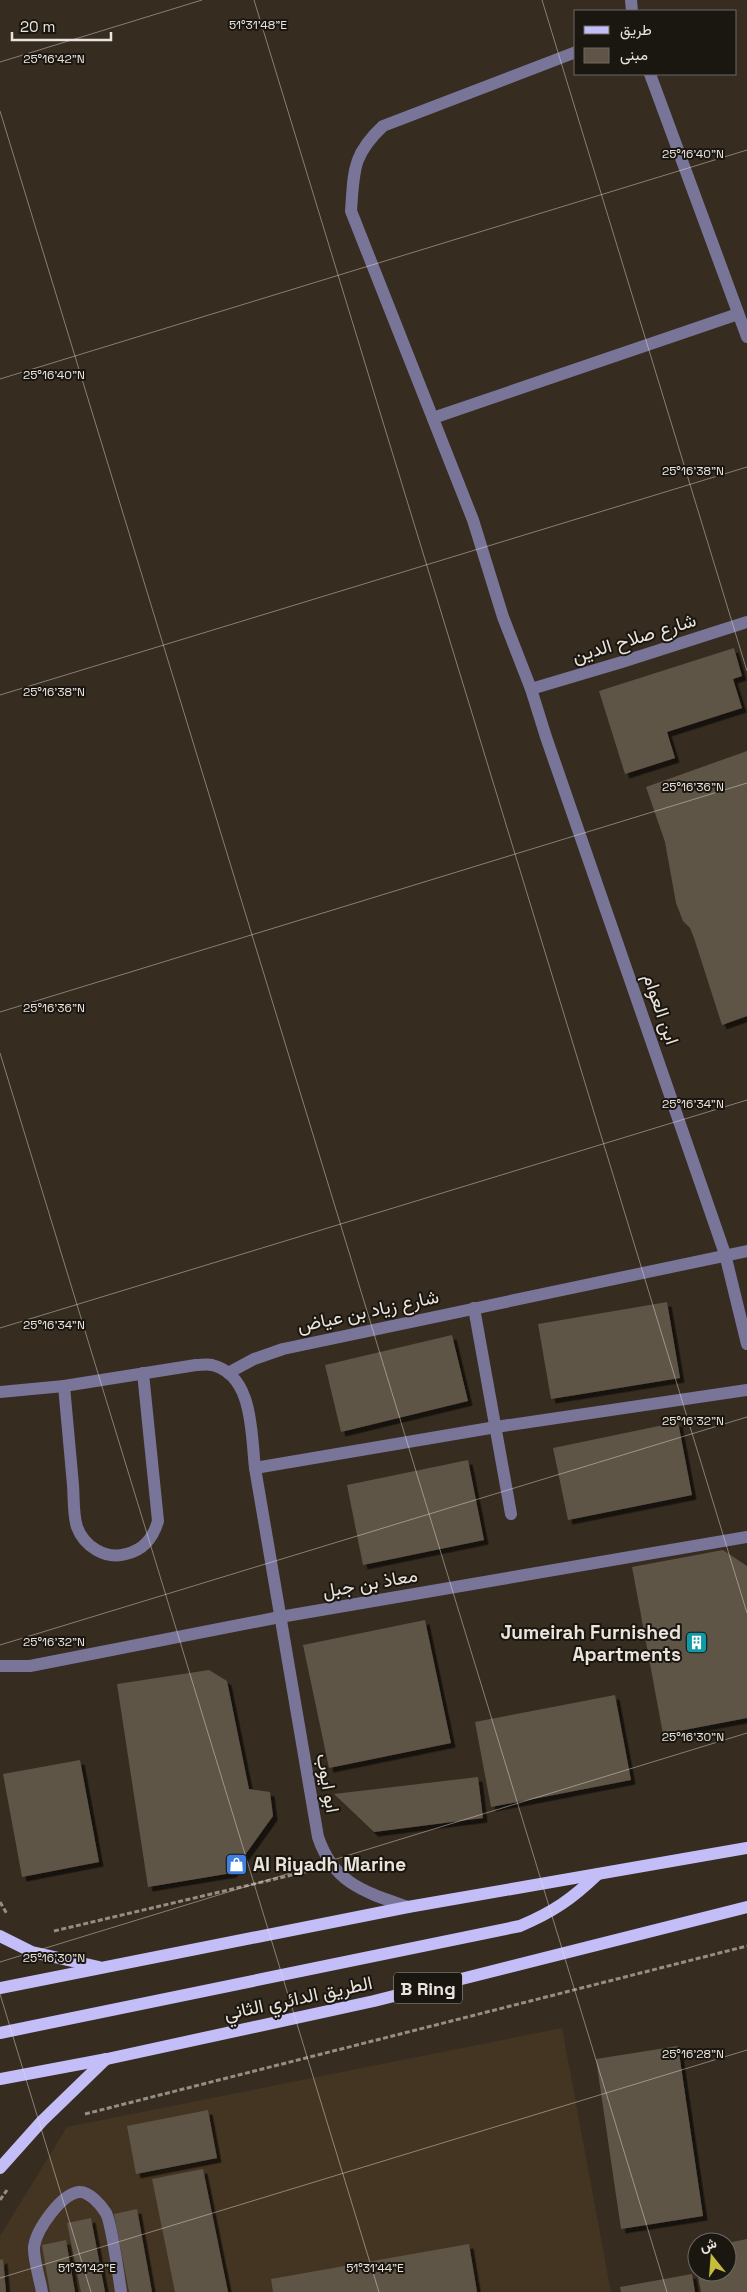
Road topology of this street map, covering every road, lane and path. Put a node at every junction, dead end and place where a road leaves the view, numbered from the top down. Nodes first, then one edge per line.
1 (574, 53) edge
2 (650, 75) edge
3 (738, 314) junction
4 (747, 337) edge
5 (432, 418) junction
6 (747, 622) edge
7 (531, 689) junction
8 (747, 1251) edge
9 (725, 1254) junction
10 (474, 1308) junction
11 (747, 1344) edge
12 (142, 1373) junction
13 (228, 1373) junction
14 (64, 1386) junction
15 (747, 1390) edge
16 (0, 1392) edge
17 (496, 1427) junction
18 (255, 1468) junction
19 (511, 1514) dead end
20 (747, 1537) edge
21 (280, 1617) junction
22 (0, 1666) edge
23 (747, 1848) edge
24 (331, 1866) junction
25 (598, 1874) junction
26 (0, 1902) edge
27 (408, 1908) junction
28 (747, 1908) edge
29 (10, 1918) dead end
30 (49, 1933) dead end
31 (0, 1936) edge
32 (747, 1946) edge
33 (104, 1968) junction
34 (0, 1988) edge
35 (0, 2033) edge
36 (107, 2059) junction
37 (0, 2079) edge
38 (78, 2116) dead end
39 (0, 2168) edge
40 (11, 2185) dead end
41 (0, 2200) edge
42 (42, 2292) edge
43 (121, 2292) edge

1 - 5 street, ابن العوام
2 - 3 street
3 - 4 street
3 - 5 street
5 - 7 street, ابن العوام
6 - 7 street, شارع صلاح الدين
7 - 9 street, ابن العوام
8 - 9 street, شارع زياد بن عياض
9 - 10 street, شارع زياد بن عياض
9 - 11 street, ابن العوام
10 - 13 street, شارع زياد بن عياض
10 - 17 street
12 - 13 street
12 - 14 street
12 - 14 street
13 - 18 street, ابو ايوب
14 - 16 street
15 - 17 street
17 - 18 street
17 - 19 street
18 - 21 street, ابو ايوب
20 - 21 street, معاذ بن جبل
21 - 22 street, معاذ بن جبل
21 - 24 street, ابو ايوب
23 - 25 main road
24 - 27 street, ابو ايوب
24 - 30 path
25 - 27 main road
25 - 35 main road
26 - 29 path
27 - 33 main road
28 - 36 main road, الطريق الدائري الثاني / B Ring
31 - 33 main road
32 - 38 path
33 - 34 main road
36 - 37 main road, الطريق الدائري الثاني / B Ring
36 - 39 main road
40 - 41 path
42 - 43 street

